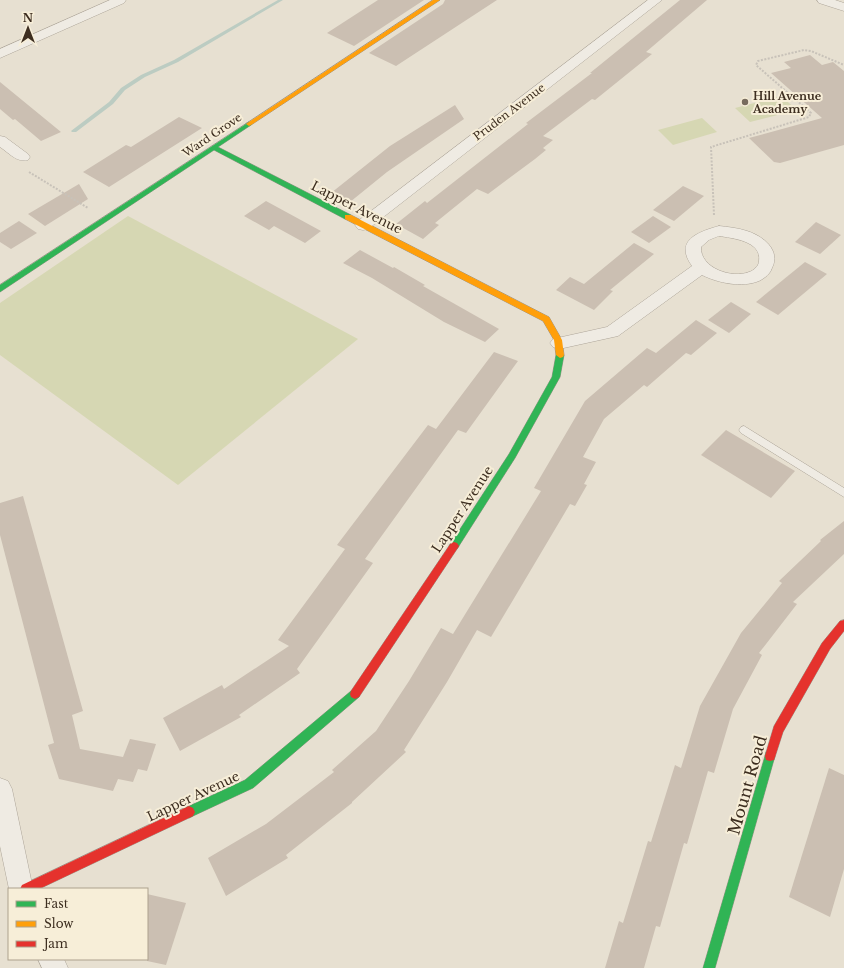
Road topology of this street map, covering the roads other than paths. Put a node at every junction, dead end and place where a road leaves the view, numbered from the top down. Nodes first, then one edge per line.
1 (120, 0) edge
2 (437, 0) edge
3 (656, 0) edge
4 (823, 0) edge
5 (844, 7) edge
6 (0, 54) edge
7 (0, 140) edge
8 (214, 148) junction
9 (25, 164) road end
10 (363, 225) junction
11 (702, 267) junction
12 (0, 289) edge
13 (559, 343) junction
14 (744, 430) dead end
15 (844, 493) edge
16 (844, 624) edge
17 (0, 789) edge
18 (21, 888) edge
19 (28, 888) edge
20 (709, 968) edge

1 - 6 street
2 - 8 street, Ward Grove
3 - 10 street, Pruden Avenue
4 - 5 street
7 - 9 street
8 - 10 street, Lapper Avenue
8 - 12 street, Ward Grove
10 - 13 street, Lapper Avenue
11 - 11 street
11 - 13 street
13 - 19 street, Lapper Avenue
14 - 15 lane
16 - 20 street, Mount Road
17 - 18 street

